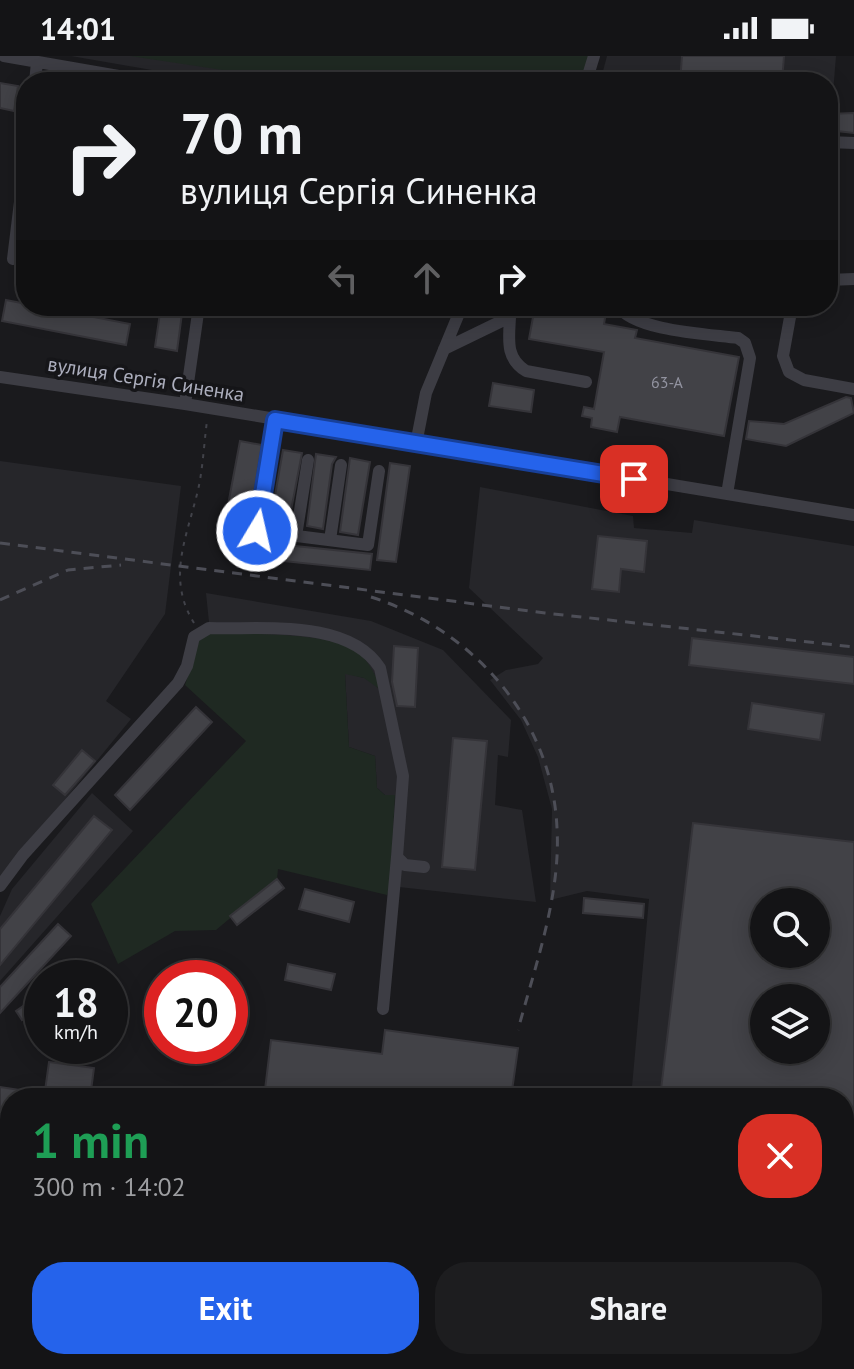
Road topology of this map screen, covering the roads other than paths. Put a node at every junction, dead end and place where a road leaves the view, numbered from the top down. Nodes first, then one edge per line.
1 (4, 56) edge
2 (37, 62) junction
3 (36, 72) edge
4 (94, 72) edge
5 (16, 235) edge
6 (13, 259) dead end
7 (198, 316) edge
8 (458, 316) edge
9 (502, 316) edge
10 (511, 316) edge
11 (629, 316) edge
12 (790, 316) edge
13 (444, 349) junction
14 (0, 377) edge
15 (586, 382) dead end
16 (854, 389) edge
17 (185, 404) junction
18 (275, 420) junction
19 (416, 444) junction
20 (308, 460) dead end
21 (341, 465) dead end
22 (379, 471) dead end
23 (727, 494) junction
24 (854, 515) edge
25 (296, 536) junction
26 (330, 540) junction
27 (397, 857) junction
28 (424, 867) dead end
29 (0, 886) edge
30 (383, 1009) dead end

1 - 2 street
2 - 3 street
2 - 4 street
5 - 6 street
7 - 17 street
8 - 13 street
9 - 13 street
10 - 15 street
11 - 23 street
12 - 16 street
13 - 19 street
14 - 17 street, вулиця Сергія Синенка
17 - 18 street, вулиця Сергія Синенка
18 - 19 street, вулиця Сергія Синенка
18 - 25 street
19 - 23 street, вулиця Сергія Синенка
20 - 25 street
21 - 26 street
22 - 26 street
23 - 24 street, вулиця Сергія Синенка
25 - 26 street
27 - 28 street
27 - 29 street
27 - 30 street

